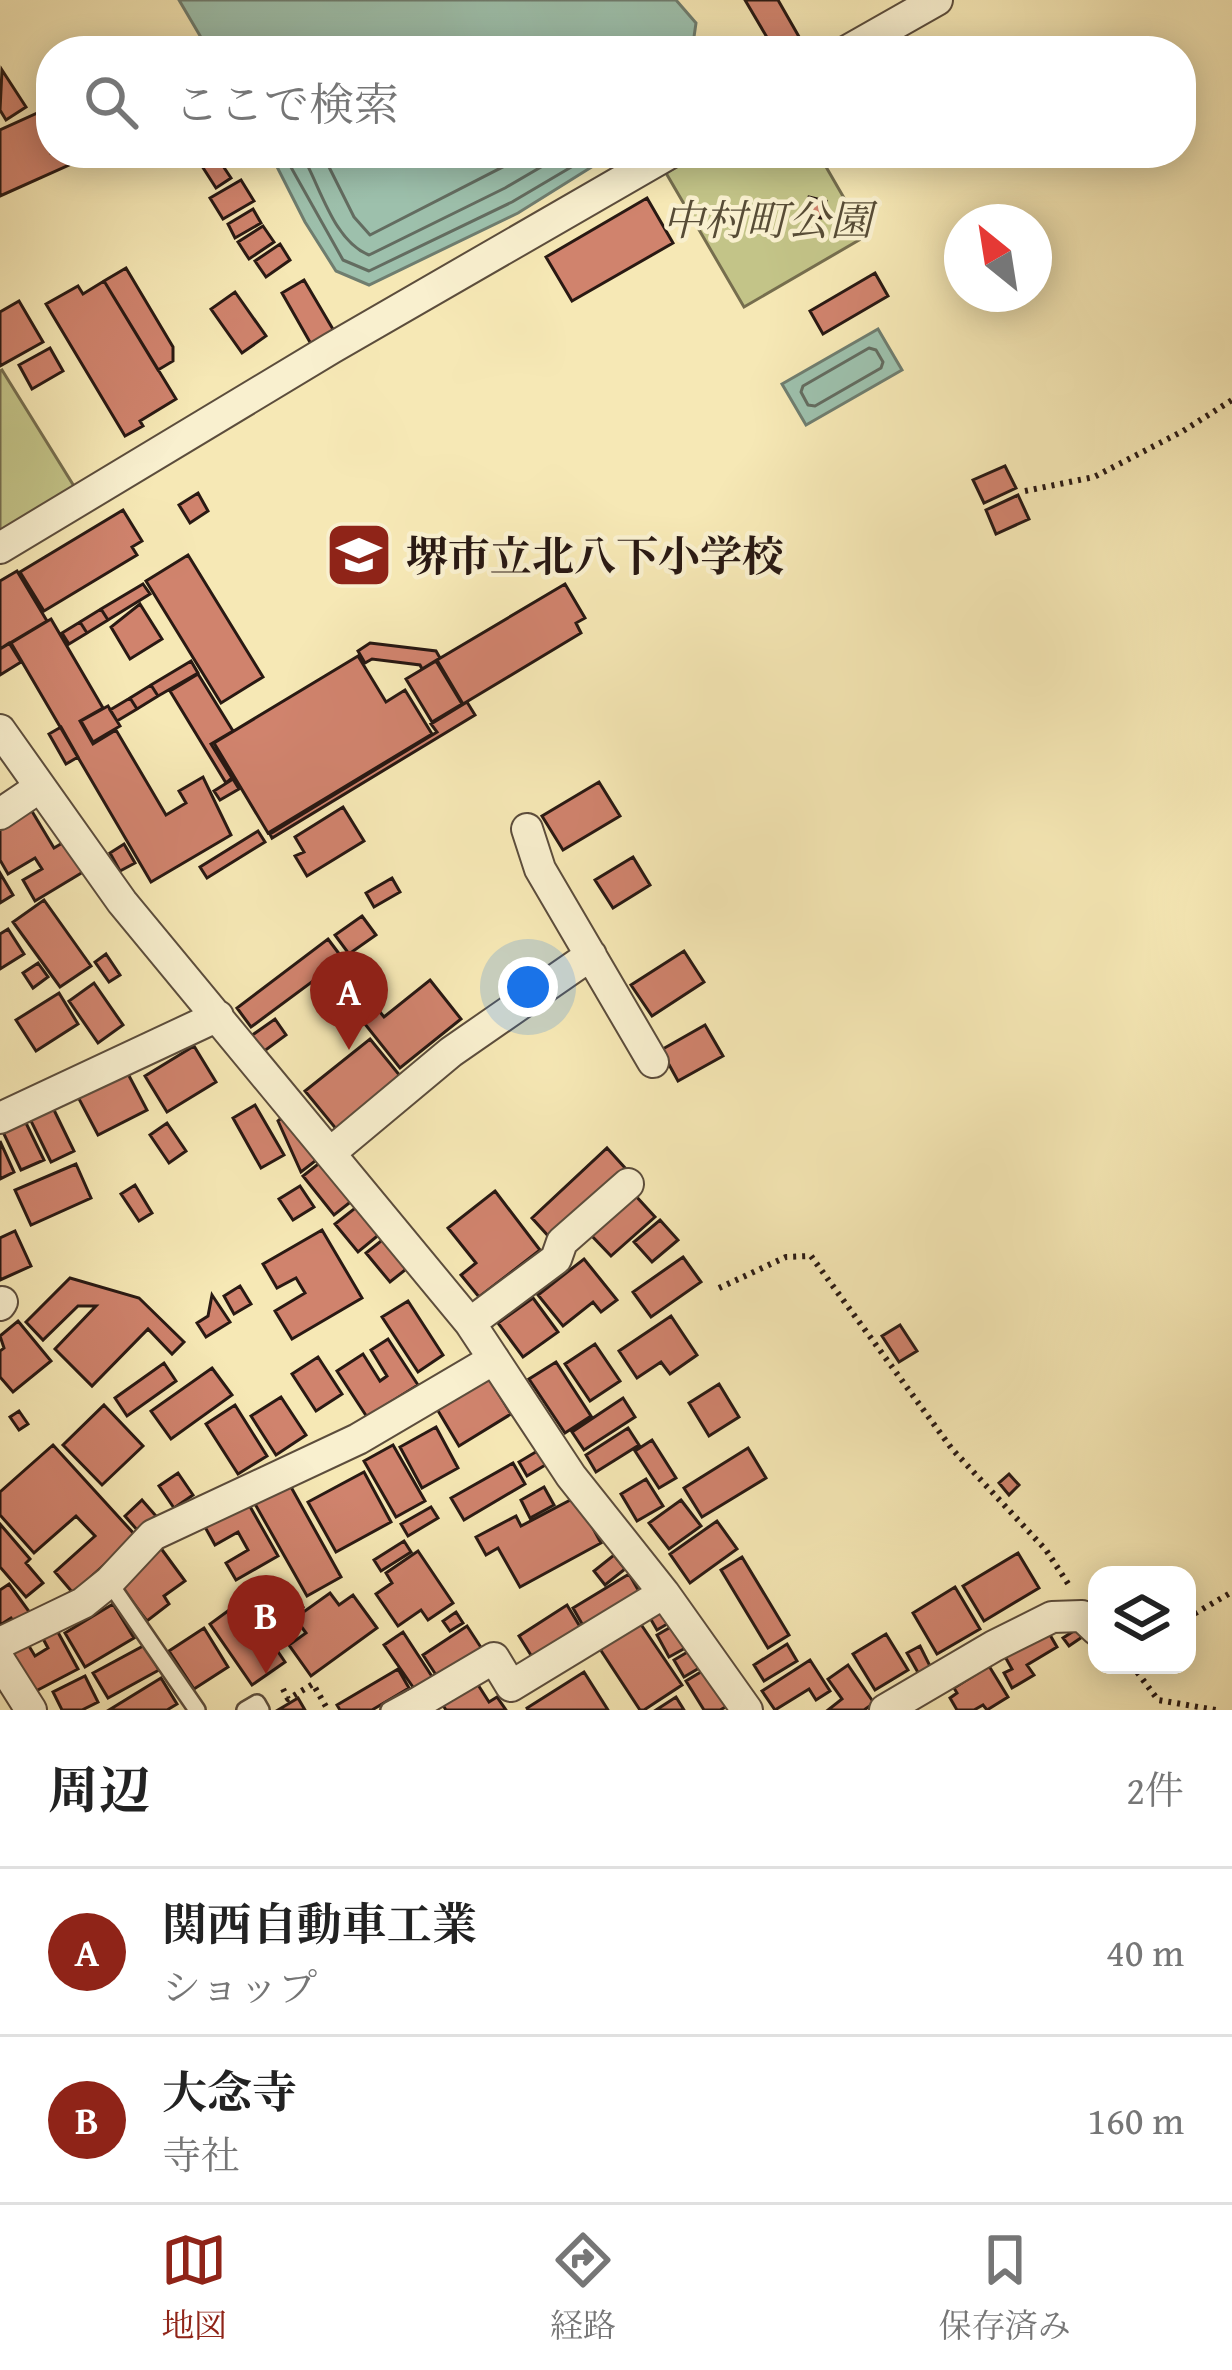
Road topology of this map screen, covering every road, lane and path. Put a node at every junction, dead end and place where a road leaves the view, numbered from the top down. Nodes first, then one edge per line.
1 (937, 0) edge
2 (873, 36) edge
3 (644, 168) edge
4 (1232, 400) edge
5 (1025, 491) dead end
6 (0, 548) edge
7 (0, 730) edge
8 (40, 787) junction
9 (0, 814) edge
10 (527, 830) dead end
11 (591, 955) junction
12 (218, 1016) junction
13 (653, 1062) dead end
14 (0, 1118) edge
15 (330, 1153) junction
16 (628, 1184) dead end
17 (719, 1288) dead end
18 (470, 1323) junction
19 (494, 1359) junction
20 (109, 1582) junction
21 (1232, 1592) edge
22 (664, 1593) junction
23 (1196, 1613) edge
24 (1088, 1620) edge
25 (1088, 1623) edge
26 (0, 1643) edge
27 (0, 1661) edge
28 (1139, 1674) edge
29 (283, 1690) dead end
30 (408, 1708) edge
31 (31, 1710) edge
32 (197, 1710) edge
33 (245, 1710) edge
34 (261, 1710) edge
35 (328, 1710) edge
36 (747, 1710) edge
37 (885, 1710) edge
38 (1216, 1710) edge

1 - 2 street
3 - 6 street
4 - 5 path
7 - 8 street
8 - 9 street
8 - 12 street
10 - 11 street
11 - 13 street
11 - 15 street
12 - 14 street
12 - 15 street
15 - 18 street
16 - 18 street
17 - 24 path
18 - 19 street
19 - 20 street
19 - 22 street
20 - 26 street
20 - 32 lane
21 - 23 path
22 - 30 street
22 - 36 street
25 - 37 street
27 - 31 street
28 - 38 path
29 - 35 path
33 - 34 lane

